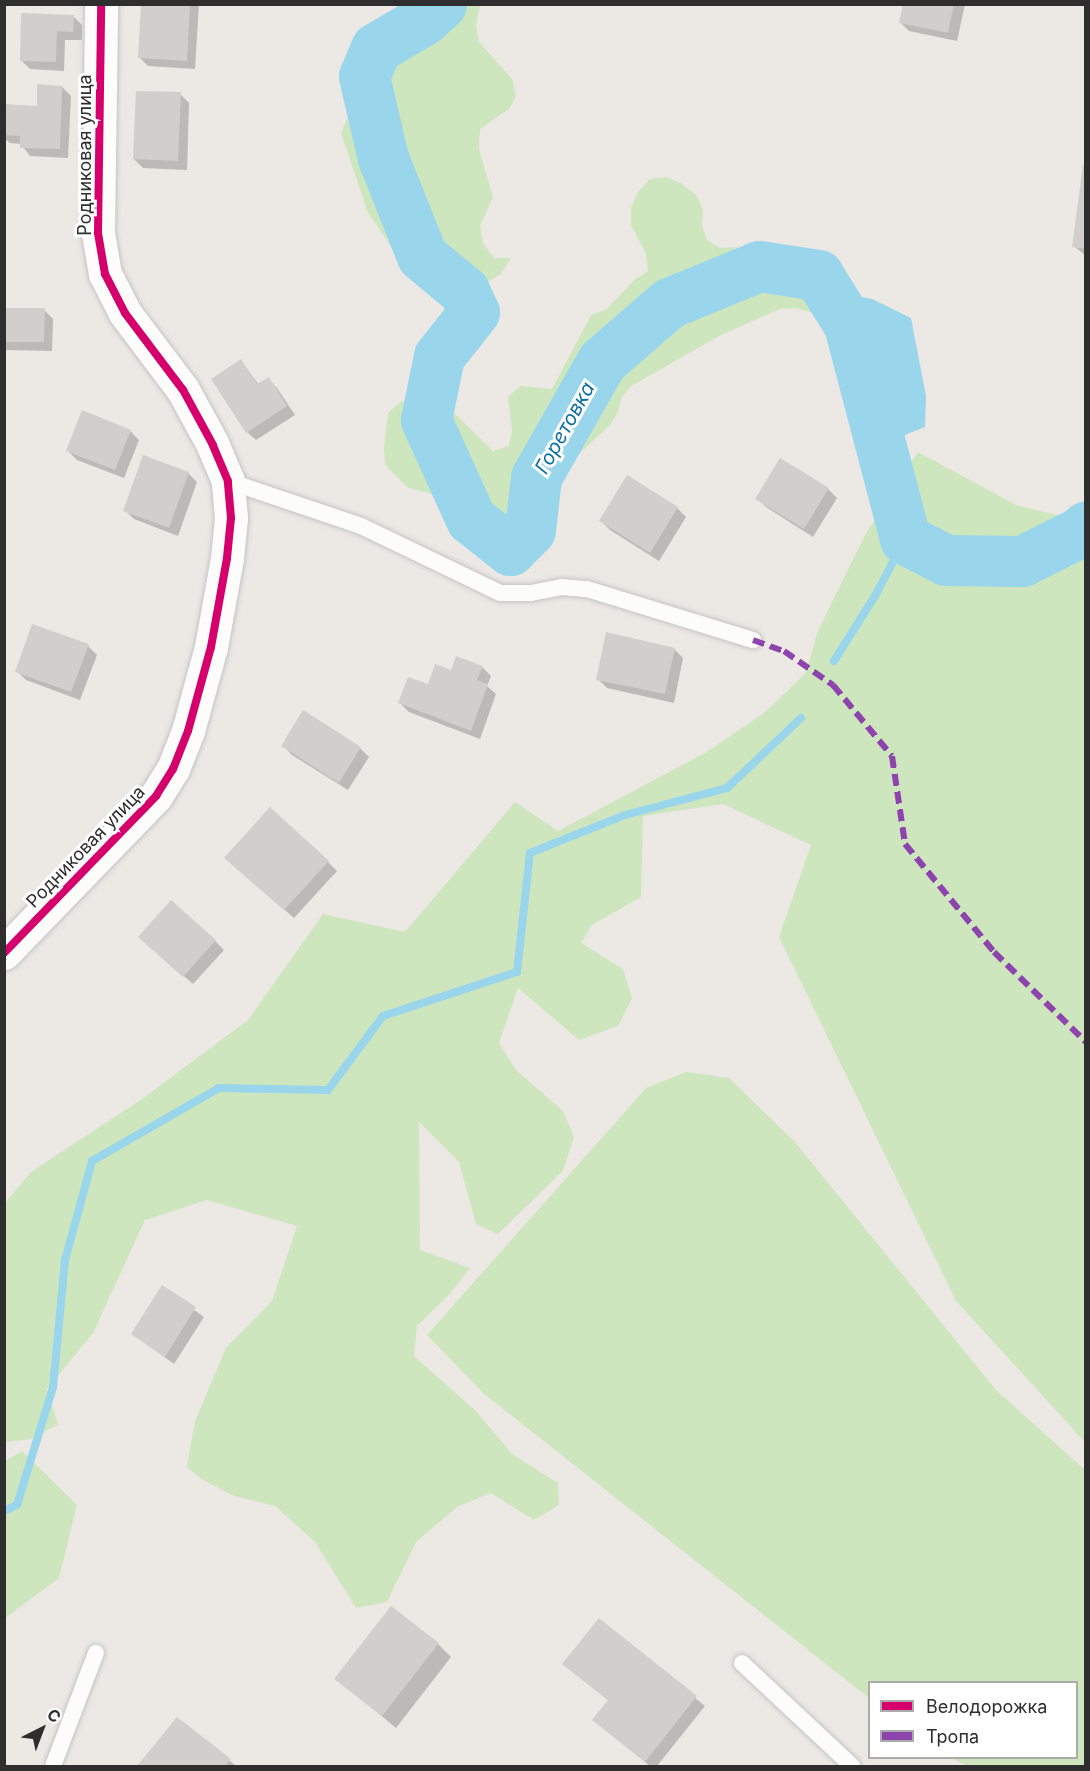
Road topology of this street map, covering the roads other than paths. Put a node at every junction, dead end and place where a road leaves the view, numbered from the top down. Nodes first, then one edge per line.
1 (101, 4) edge
2 (228, 481) junction
3 (753, 640) dead end
4 (4, 953) edge
5 (96, 1653) dead end
6 (742, 1663) dead end
7 (52, 1767) edge
8 (852, 1767) edge

1 - 2 street, Родниковая улица
2 - 3 lane
2 - 4 street, Родниковая улица
5 - 7 lane
6 - 8 lane

